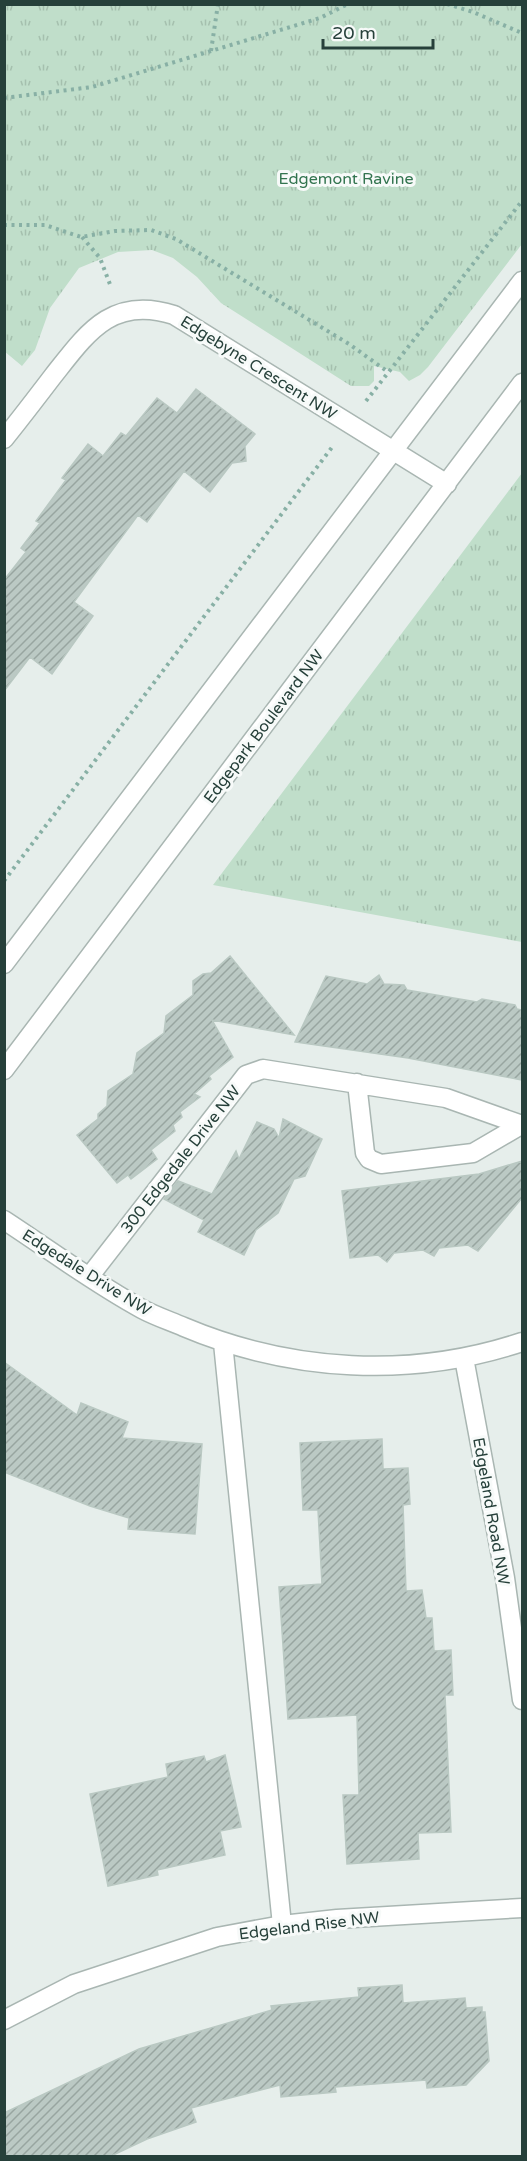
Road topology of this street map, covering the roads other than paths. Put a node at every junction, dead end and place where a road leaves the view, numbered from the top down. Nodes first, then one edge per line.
1 (522, 281) edge
2 (522, 383) edge
3 (4, 439) edge
4 (394, 451) junction
5 (447, 484) junction
6 (4, 964) edge
7 (4, 1070) edge
8 (357, 1083) junction
9 (522, 1125) edge
10 (4, 1220) edge
11 (89, 1277) junction
12 (522, 1342) edge
13 (223, 1343) junction
14 (464, 1358) junction
15 (522, 1700) edge
16 (522, 1908) edge
17 (282, 1925) junction
18 (4, 2020) edge

1 - 4 street
2 - 5 street, Edgepark Boulevard NW
3 - 4 street, Edgebyne Crescent NW
4 - 5 street, Edgebyne Crescent NW
4 - 6 street
5 - 7 street, Edgepark Boulevard NW
8 - 9 street, 300 Edgedale Drive NW
8 - 9 street, 300 Edgedale Drive NW
8 - 11 street, 300 Edgedale Drive NW
10 - 11 street, Edgedale Drive NW
11 - 13 street, Edgedale Drive NW
12 - 14 street, Edgedale Drive NW
13 - 14 street, Edgedale Drive NW
13 - 17 street
14 - 15 street, Edgeland Road NW
16 - 17 street, Edgeland Rise NW
17 - 18 street, Edgeland Rise NW

